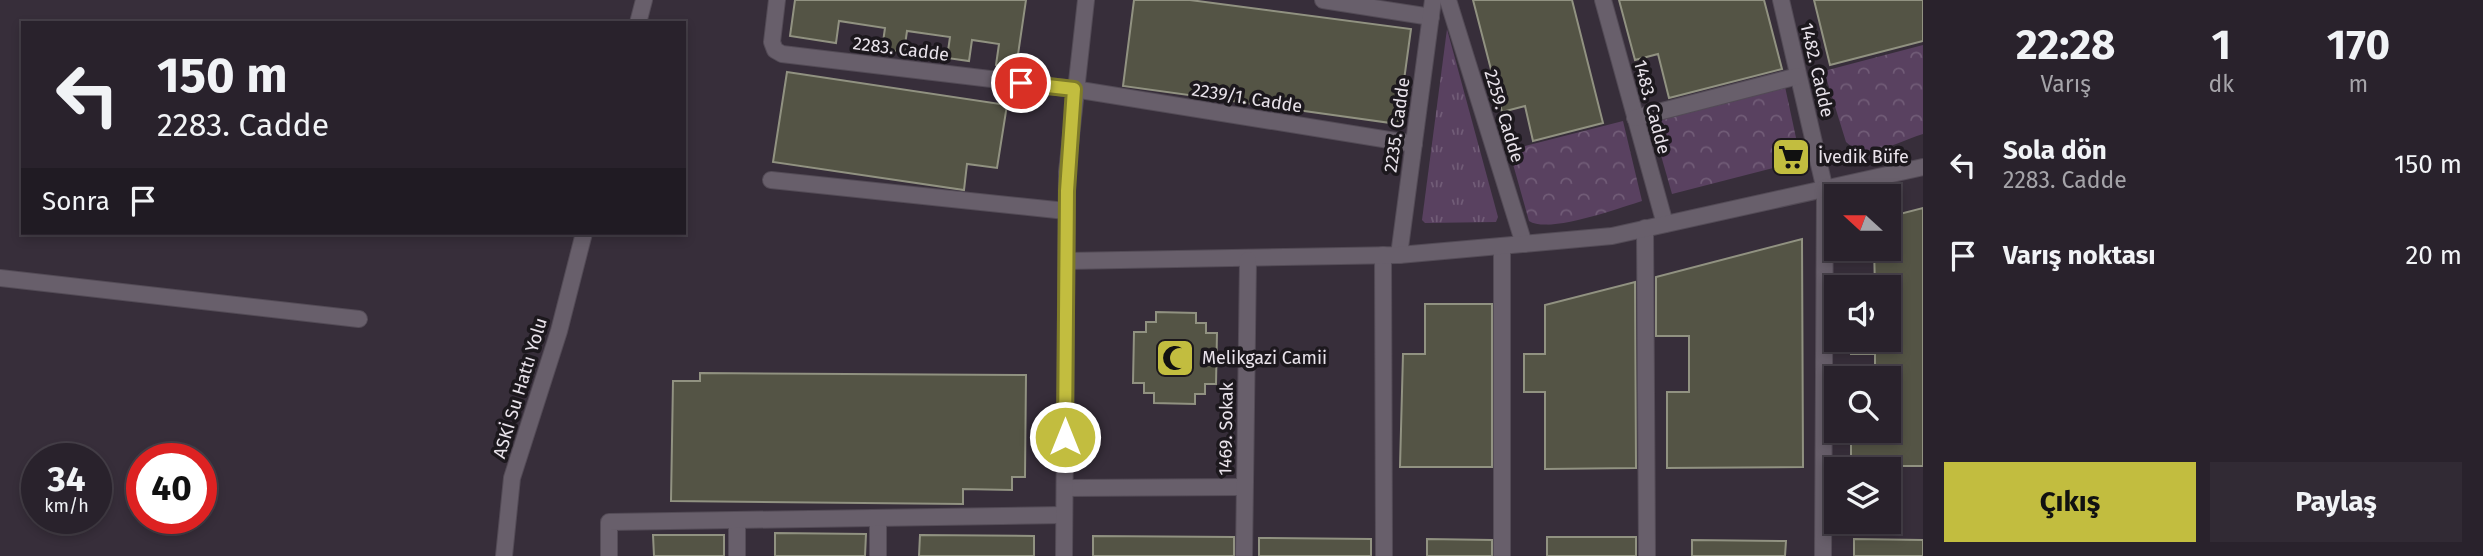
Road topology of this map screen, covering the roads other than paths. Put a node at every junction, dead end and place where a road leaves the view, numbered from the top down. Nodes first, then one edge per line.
1 (644, 0) edge
2 (777, 0) edge
3 (1086, 0) edge
4 (1323, 0) edge
5 (1433, 0) edge
6 (1448, 0) edge
7 (1603, 0) edge
8 (1781, 0) edge
9 (1431, 17) junction
10 (639, 21) edge
11 (1798, 76) junction
12 (1074, 89) junction
13 (1636, 118) junction
14 (1414, 144) junction
15 (1923, 167) edge
16 (771, 180) dead end
17 (1851, 184) edge
18 (1824, 186) edge
19 (1824, 190) edge
20 (1066, 211) junction
21 (1665, 224) junction
22 (1644, 228) junction
23 (583, 235) edge
24 (1524, 244) junction
25 (1502, 246) junction
26 (1391, 255) junction
27 (1248, 260) junction
28 (1067, 261) junction
29 (1825, 261) edge
30 (0, 278) edge
31 (359, 319) dead end
32 (1244, 487) junction
33 (1065, 488) junction
34 (1064, 515) junction
35 (737, 520) junction
36 (878, 520) junction
37 (505, 556) edge
38 (610, 556) edge
39 (737, 556) edge
40 (878, 556) edge
41 (1064, 556) edge
42 (1244, 556) edge
43 (1384, 556) edge
44 (1502, 556) edge
45 (1647, 556) edge
46 (1823, 556) edge

1 - 10 street
2 - 12 street, 2283. Cadde
3 - 12 street
4 - 9 street
5 - 9 street, 2235. Cadde
6 - 24 street, 2259. Cadde
7 - 13 street, 1483. Cadde
8 - 11 street, 1482. Cadde
9 - 14 street, 2235. Cadde
11 - 13 street
11 - 18 street, 1482. Cadde
12 - 14 street, 2239/1. Cadde
12 - 20 street
13 - 21 street, 1483. Cadde
14 - 26 street, 2235. Cadde
15 - 17 street
16 - 20 street
19 - 21 street
20 - 28 street
21 - 22 street
22 - 24 street
22 - 45 street
23 - 37 street, ASKİ Su Hattı Yolu
24 - 25 street
25 - 26 street
25 - 44 street
26 - 27 street
26 - 43 street, 2235. Cadde
27 - 28 street
27 - 32 street, 1469. Sokak
28 - 33 street
29 - 46 street, 1482. Cadde
30 - 31 street
32 - 33 street
32 - 42 street, 1469. Sokak
33 - 34 street
34 - 36 street
34 - 41 street
35 - 36 street
35 - 38 street
35 - 39 street
36 - 40 street

